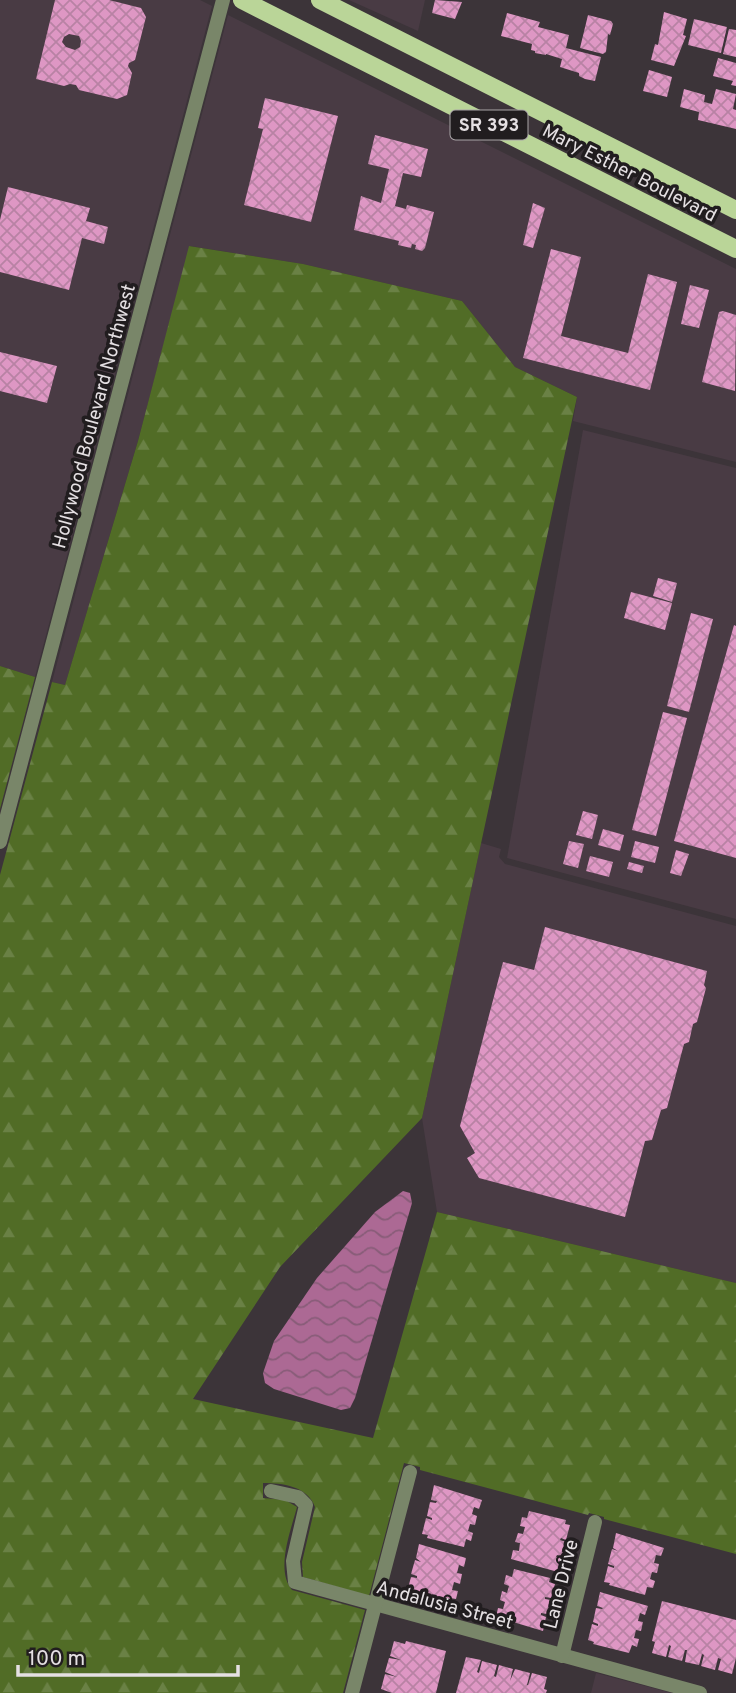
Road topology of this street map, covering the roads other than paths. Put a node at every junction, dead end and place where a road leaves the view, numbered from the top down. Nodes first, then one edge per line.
1 (223, 0) edge
2 (242, 0) edge
3 (320, 0) edge
4 (736, 210) edge
5 (736, 249) edge
6 (0, 842) edge
7 (410, 1472) dead end
8 (271, 1491) dead end
9 (595, 1522) dead end
10 (375, 1605) junction
11 (562, 1656) junction
12 (352, 1693) edge
13 (700, 1693) edge

1 - 6 street, Hollywood Boulevard Northwest
2 - 5 main road, Mary Esther Boulevard / SR 393
3 - 4 main road, Mary Esther Boulevard / SR 393
7 - 10 street
8 - 10 street, Andalusia Street
9 - 11 street, Lane Drive
10 - 11 street, Andalusia Street
10 - 12 street
11 - 13 street, Andalusia Street

